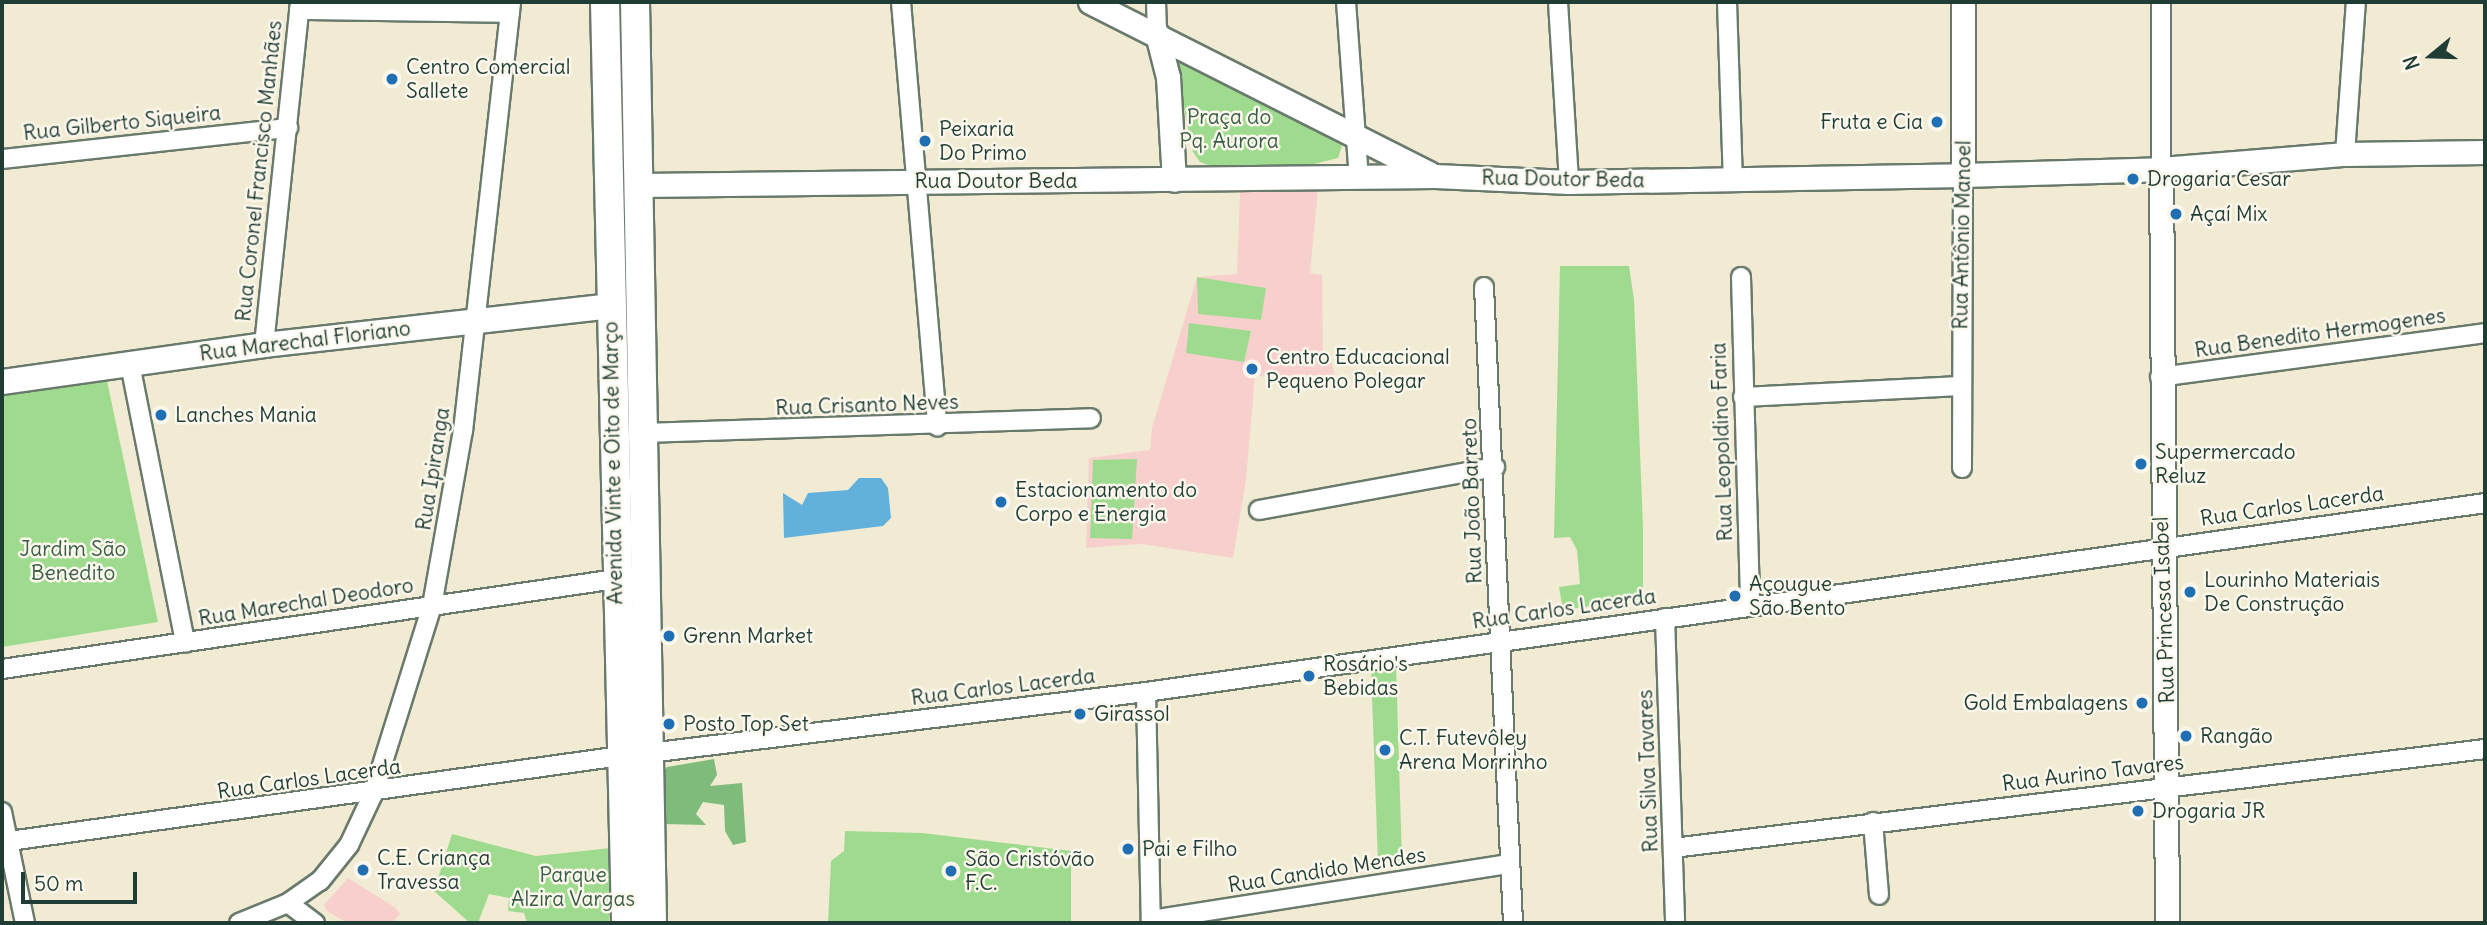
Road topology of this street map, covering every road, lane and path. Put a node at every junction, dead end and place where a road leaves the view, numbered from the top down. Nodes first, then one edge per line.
1 (605, 2) edge
2 (635, 2) edge
3 (901, 2) edge
4 (1090, 2) edge
5 (1156, 2) edge
6 (1346, 2) edge
7 (1559, 2) edge
8 (1727, 2) edge
9 (1963, 2) edge
10 (2161, 2) edge
11 (2356, 2) edge
12 (299, 6) edge
13 (511, 7) edge
14 (1157, 34) junction
15 (1188, 51) junction
16 (1168, 78) junction
17 (288, 128) junction
18 (1356, 137) junction
19 (2485, 152) edge
20 (2345, 154) junction
21 (2, 159) edge
22 (2161, 169) junction
23 (1963, 175) junction
24 (1435, 176) junction
25 (1359, 177) junction
26 (1734, 179) junction
27 (1174, 180) junction
28 (915, 181) junction
29 (1569, 182) junction
30 (640, 185) junction
31 (1741, 277) dead end
32 (1484, 286) dead end
33 (643, 303) junction
34 (610, 306) junction
35 (475, 319) junction
36 (2485, 333) edge
37 (264, 345) junction
38 (130, 364) junction
39 (2160, 377) junction
40 (2, 382) edge
41 (1961, 386) junction
42 (1743, 397) junction
43 (1091, 418) dead end
44 (937, 426) junction
45 (645, 433) junction
46 (1495, 467) junction
47 (1962, 468) dead end
48 (2485, 503) edge
49 (1259, 510) dead end
50 (2162, 547) junction
51 (616, 579) junction
52 (432, 606) junction
53 (1750, 606) junction
54 (1665, 618) junction
55 (1498, 640) junction
56 (186, 643) junction
57 (2, 669) edge
58 (1146, 692) junction
59 (2485, 749) edge
60 (635, 755) junction
61 (2169, 786) junction
62 (373, 794) junction
63 (2, 811) edge
64 (1873, 822) junction
65 (5, 842) edge
66 (1673, 848) junction
67 (1510, 864) junction
68 (1879, 895) dead end
69 (288, 902) junction
70 (1151, 922) edge
71 (25, 923) edge
72 (239, 923) edge
73 (315, 923) edge
74 (626, 923) edge
75 (652, 923) edge
76 (1513, 923) edge
77 (1675, 923) edge
78 (2167, 923) edge

1 - 34 main road, Avenida Vinte e Oito de Março
2 - 30 main road, Avenida Vinte e Oito de Março
3 - 28 street
4 - 14 street
5 - 14 street
6 - 18 street
7 - 29 street
8 - 26 street
9 - 23 street, Rua Antônio Manoel
10 - 22 street, Rua Princesa Isabel
11 - 20 street
12 - 13 street
12 - 17 street, Rua Coronel Francisco Manhães
13 - 35 street, Rua Ipiranga
14 - 15 street
14 - 16 street
15 - 16 street
15 - 18 street
16 - 27 street
17 - 21 street, Rua Gilberto Siqueira
17 - 37 street, Rua Coronel Francisco Manhães
18 - 24 street
18 - 25 street
19 - 20 street, Rua Doutor Beda
20 - 22 street, Rua Doutor Beda
22 - 23 street, Rua Doutor Beda
22 - 39 street, Rua Princesa Isabel
23 - 26 street, Rua Doutor Beda
23 - 41 street, Rua Antônio Manoel
24 - 25 street, Rua Doutor Beda
24 - 29 street, Rua Doutor Beda
25 - 27 street, Rua Doutor Beda
26 - 29 street, Rua Doutor Beda
27 - 28 street, Rua Doutor Beda
28 - 30 street, Rua Doutor Beda
28 - 44 street
30 - 33 main road, Avenida Vinte e Oito de Março
31 - 42 street, Rua Leopoldino Faria
32 - 46 street, Rua João Barreto
33 - 34 main road
33 - 45 main road, Avenida Vinte e Oito de Março
34 - 35 main road, Rua Marechal Floriano
34 - 51 main road, Avenida Vinte e Oito de Março
35 - 37 main road, Rua Marechal Floriano
35 - 52 street, Rua Ipiranga
36 - 39 street, Rua Benedito Hermogenes
37 - 38 main road, Rua Marechal Floriano
38 - 40 main road, Rua Marechal Floriano
38 - 56 street
39 - 50 street, Rua Princesa Isabel
41 - 42 street
41 - 47 street, Rua Antônio Manoel
42 - 53 street, Rua Leopoldino Faria
43 - 44 street, Rua Crisanto Neves
44 - 45 street, Rua Crisanto Neves
45 - 60 main road, Avenida Vinte e Oito de Março
46 - 49 street
46 - 55 street, Rua João Barreto
48 - 50 street, Rua Carlos Lacerda
50 - 53 street, Rua Carlos Lacerda
50 - 61 street, Rua Princesa Isabel
51 - 52 street, Rua Marechal Deodoro
51 - 60 main road, Avenida Vinte e Oito de Março
52 - 56 street, Rua Marechal Deodoro
52 - 62 street, Rua Ipiranga
53 - 54 street, Rua Carlos Lacerda
54 - 55 street, Rua Carlos Lacerda
54 - 66 street, Rua Silva Tavares
55 - 58 street, Rua Carlos Lacerda
55 - 67 street, Rua João Barreto
56 - 57 street, Rua Marechal Deodoro
58 - 60 street, Rua Carlos Lacerda
58 - 70 street
59 - 61 street, Rua Aurino Tavares
60 - 62 street, Rua Carlos Lacerda
60 - 74 main road, Avenida Vinte e Oito de Março
60 - 75 main road, Avenida Vinte e Oito de Março
61 - 64 street, Rua Aurino Tavares
61 - 78 street, Rua Princesa Isabel
62 - 65 street, Rua Carlos Lacerda
62 - 69 street, Rua Ipiranga
63 - 65 street
64 - 66 street, Rua Aurino Tavares
64 - 68 street
65 - 71 street
66 - 77 street, Rua Silva Tavares
67 - 70 street, Rua Candido Mendes
67 - 76 street, Rua João Barreto
69 - 72 street, Rua Ipiranga
69 - 73 street

